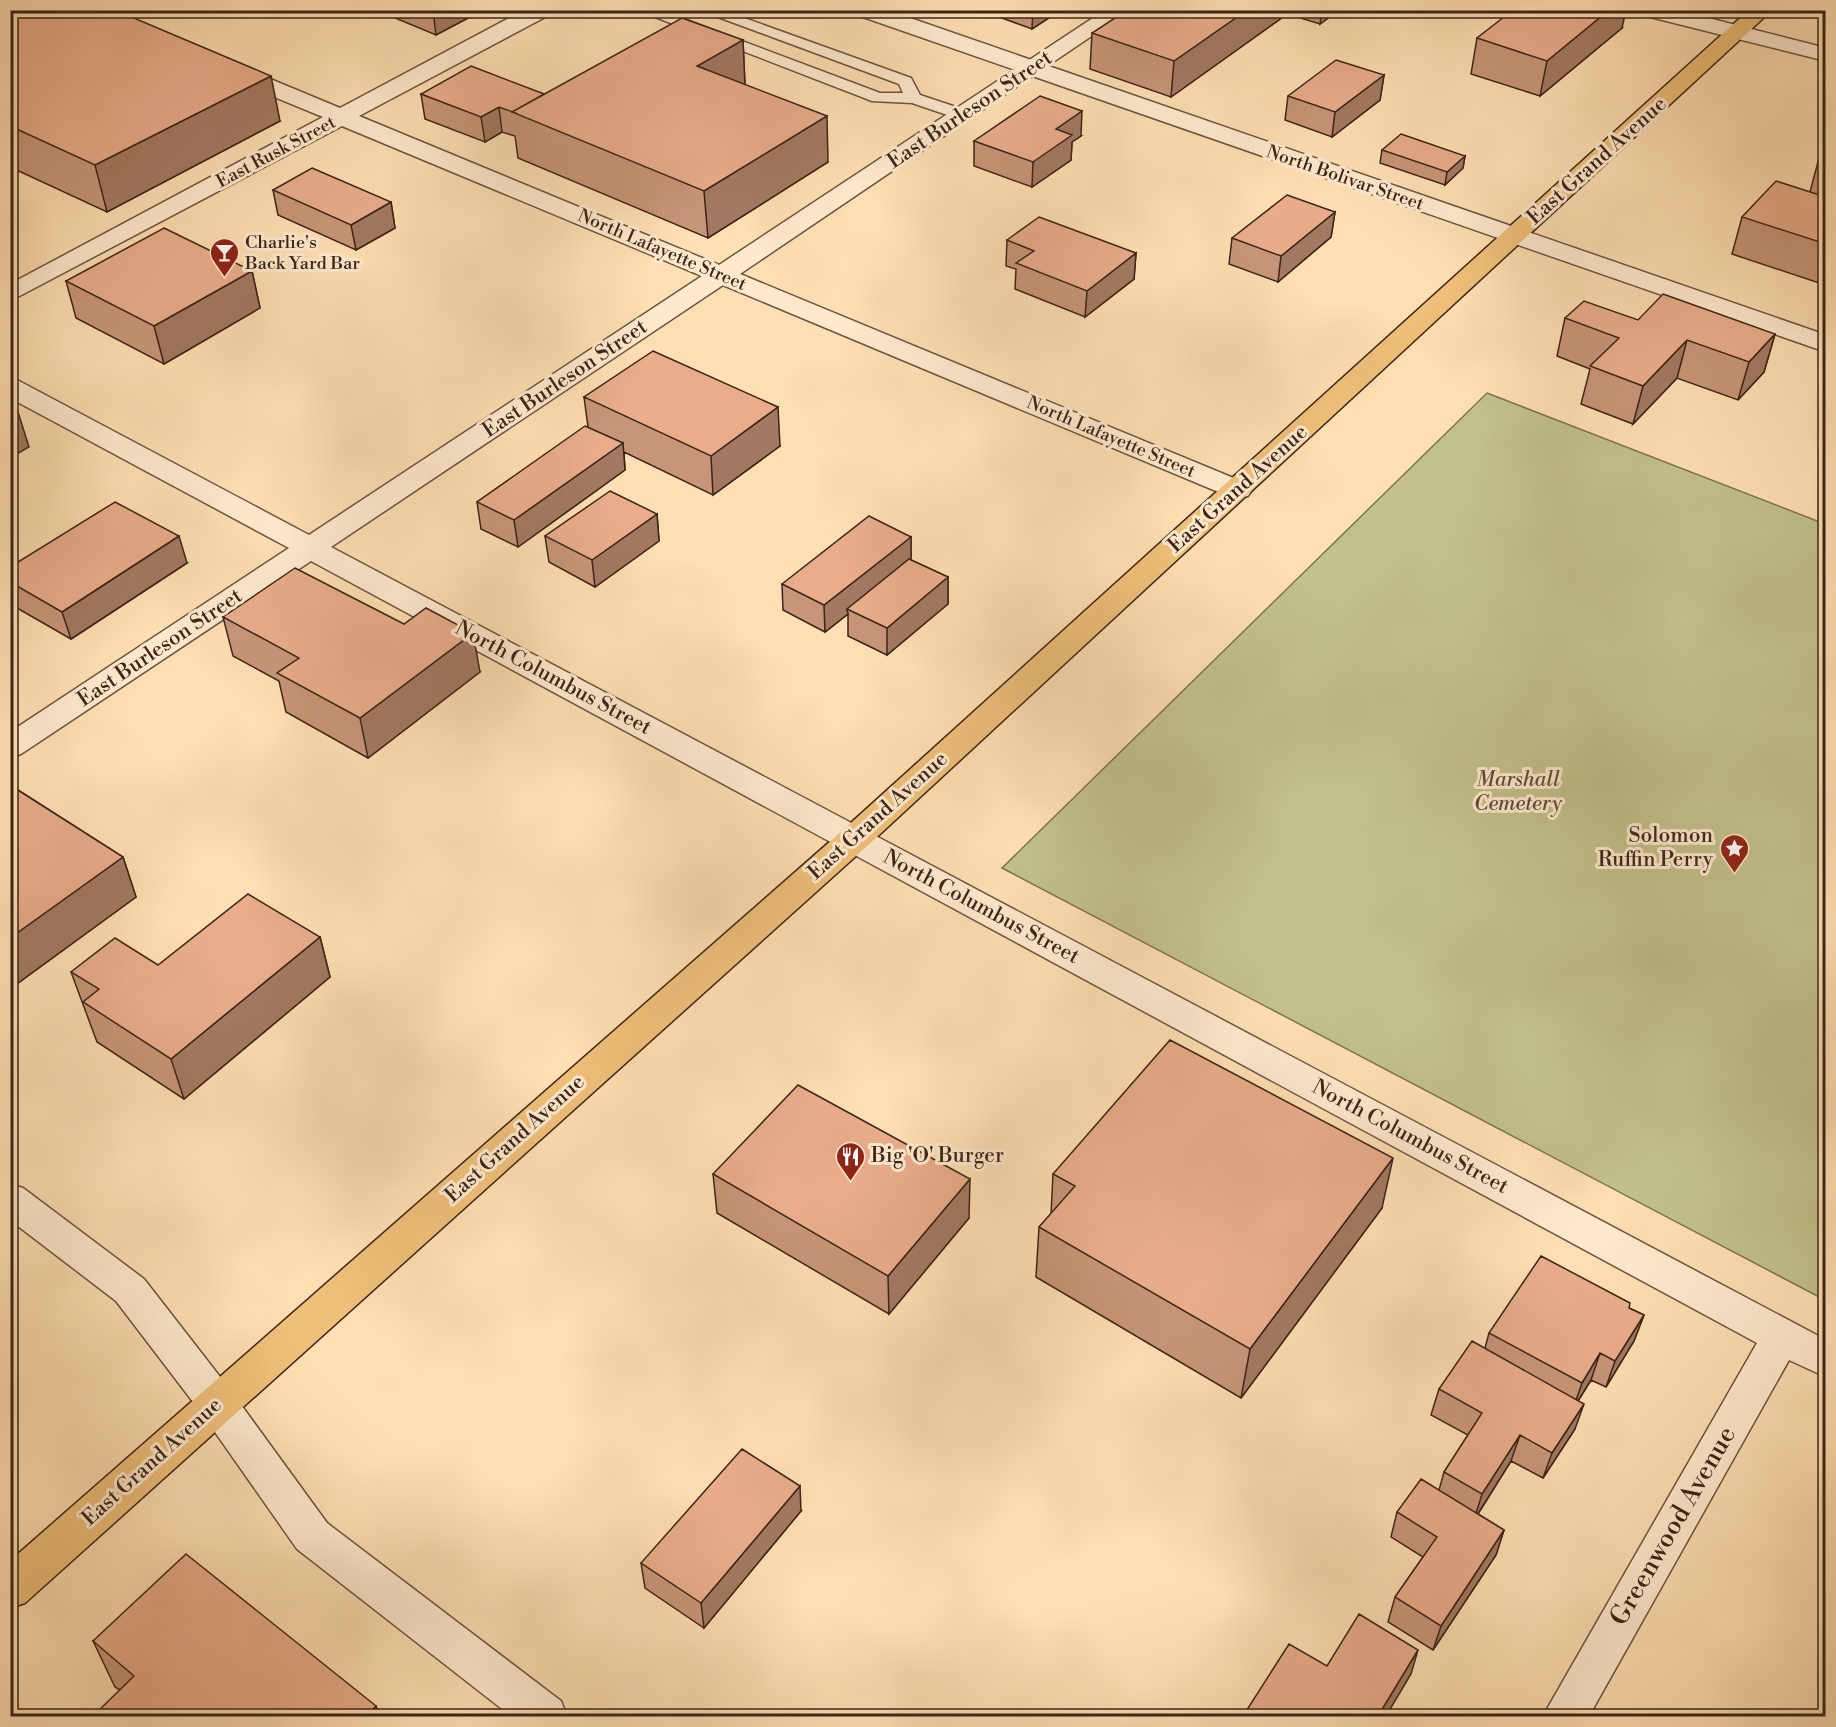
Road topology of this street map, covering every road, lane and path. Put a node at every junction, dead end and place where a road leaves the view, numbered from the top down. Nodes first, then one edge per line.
1 (541, 10) edge
2 (644, 10) edge
3 (706, 10) edge
4 (865, 10) edge
5 (1120, 10) edge
6 (1650, 10) edge
7 (1762, 10) edge
8 (1737, 33) junction
9 (1826, 55) edge
10 (214, 64) edge
11 (1032, 69) junction
12 (914, 98) junction
13 (962, 115) junction
14 (342, 117) junction
15 (1514, 236) junction
16 (721, 275) junction
17 (10, 294) edge
18 (1826, 344) edge
19 (10, 387) edge
20 (1238, 490) junction
21 (311, 548) junction
22 (10, 747) edge
23 (854, 839) junction
24 (10, 1199) edge
25 (1782, 1336) junction
26 (1826, 1360) edge
27 (217, 1403) junction
28 (10, 1589) edge
29 (545, 1716) edge
30 (1565, 1716) edge

1 - 14 street, East Rusk Street
2 - 12 lane
3 - 12 lane
4 - 11 street, North Bolivar Street
5 - 11 street, East Burleson Street
6 - 8 street
7 - 8 highway, East Grand Avenue
8 - 9 street
8 - 15 highway, East Grand Avenue
10 - 14 street, North Lafayette Street
11 - 13 street, East Burleson Street
11 - 15 street, North Bolivar Street
12 - 13 lane
13 - 16 street, East Burleson Street
14 - 16 street, North Lafayette Street
14 - 17 street, East Rusk Street
15 - 18 street, North Bolivar Street
15 - 20 highway, East Grand Avenue
16 - 20 street, North Lafayette Street
16 - 21 street, East Burleson Street
19 - 21 street, North Columbus Street
20 - 23 highway, East Grand Avenue
21 - 22 street, East Burleson Street
21 - 23 street, North Columbus Street
23 - 25 street, North Columbus Street
23 - 27 highway, East Grand Avenue
24 - 27 street
25 - 26 street, North Columbus Street
25 - 30 street, Greenwood Avenue
27 - 28 highway, East Grand Avenue
27 - 29 street

